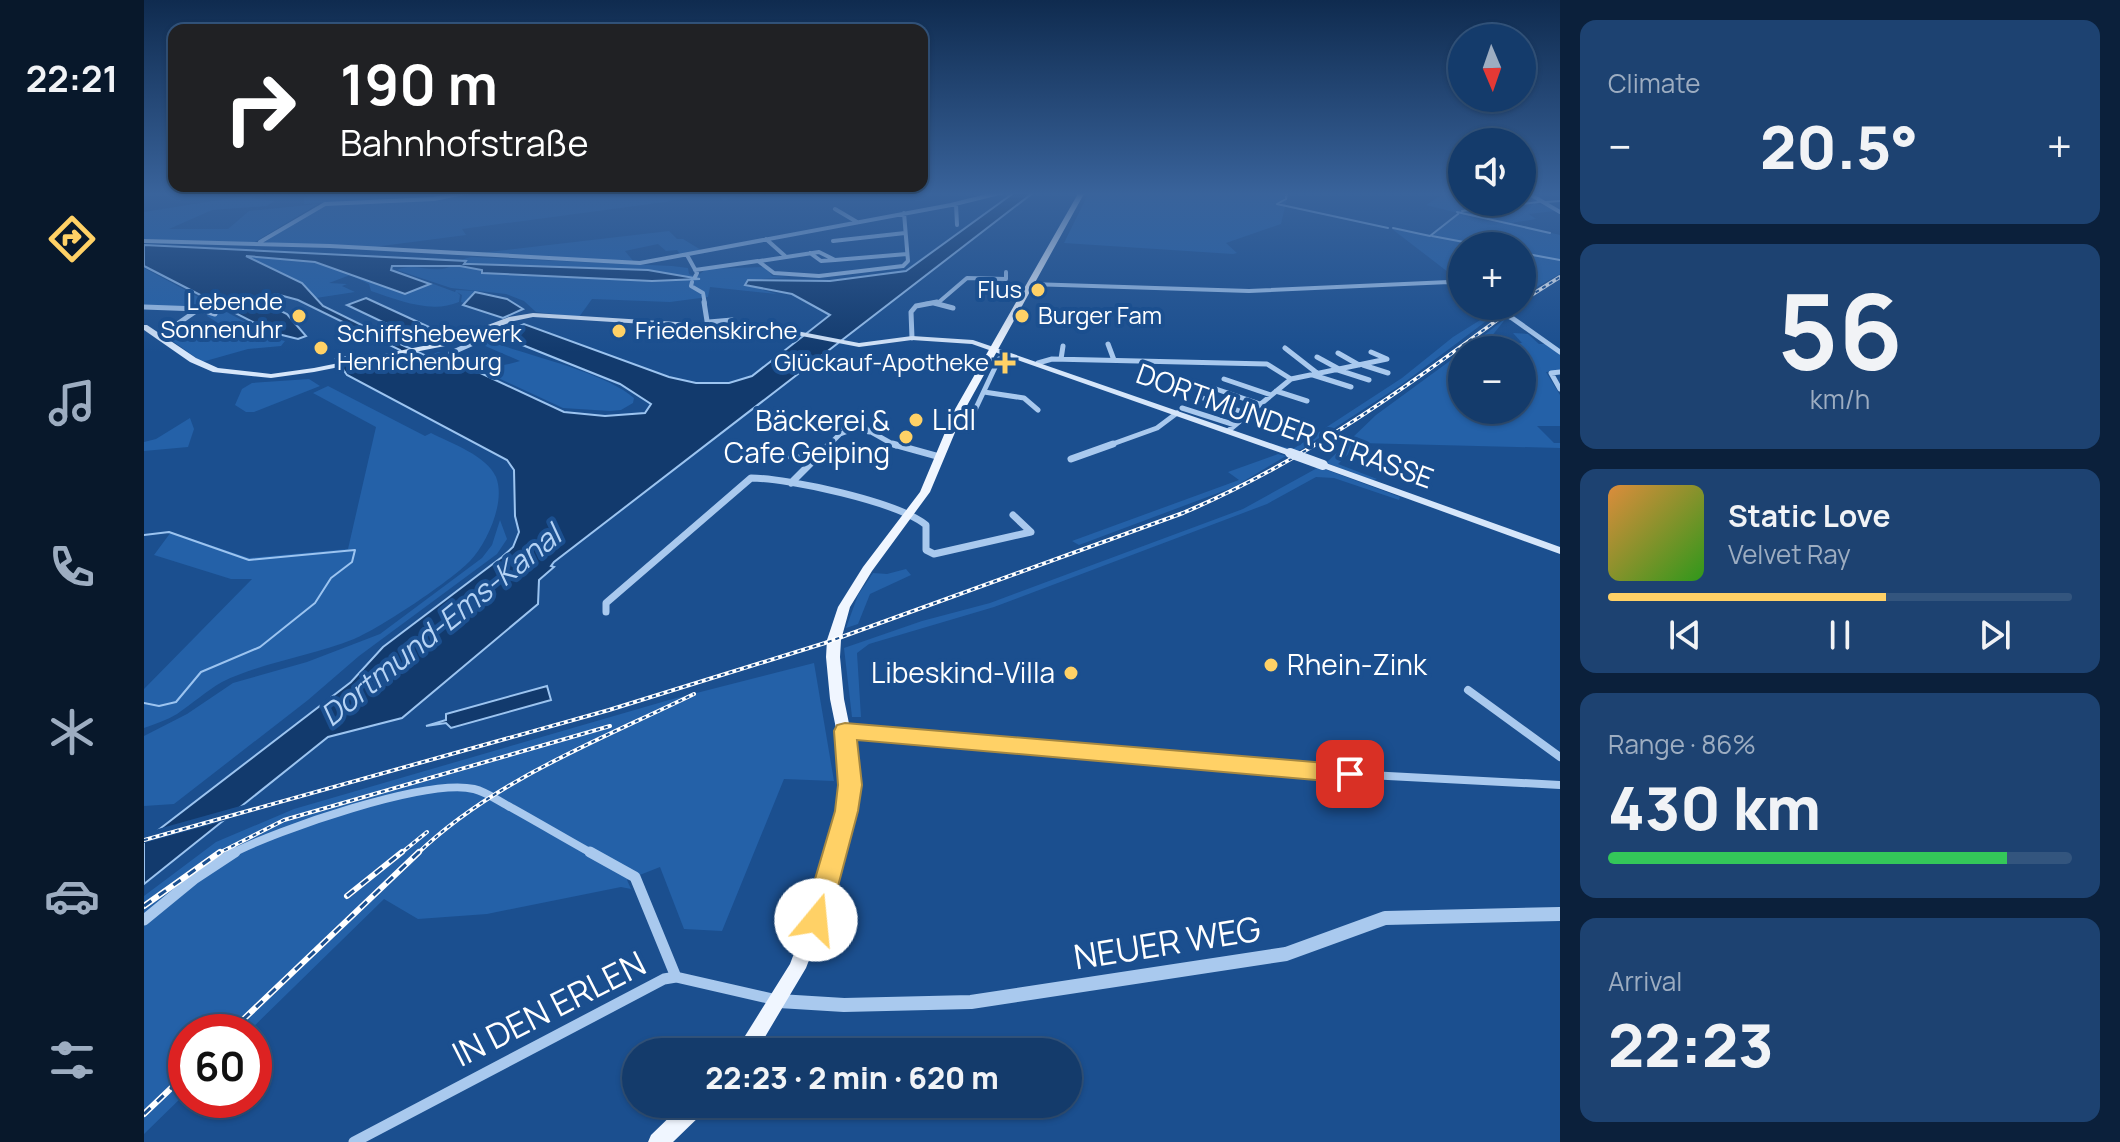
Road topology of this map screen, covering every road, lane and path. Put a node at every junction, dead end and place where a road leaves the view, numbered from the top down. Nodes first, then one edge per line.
1 (301, 245) edge
2 (733, 245) edge
3 (734, 245) edge
4 (772, 245) edge
5 (906, 245) edge
6 (1052, 245) edge
7 (907, 254) junction
8 (687, 255) junction
9 (782, 257) junction
10 (760, 261) junction
11 (746, 262) junction
12 (786, 265) dead end
13 (695, 270) junction
14 (1006, 272) dead end
15 (1030, 284) junction
16 (1448, 284) edge
17 (934, 303) junction
18 (144, 307) edge
19 (953, 308) dead end
20 (199, 309) junction
21 (215, 314) dead end
22 (732, 320) dead end
23 (1515, 320) edge
24 (709, 324) junction
25 (668, 325) junction
26 (144, 327) edge
27 (170, 329) dead end
28 (661, 336) dead end
29 (467, 337) junction
30 (912, 338) junction
31 (1108, 344) dead end
32 (1063, 346) dead end
33 (994, 348) junction
34 (1285, 348) dead end
35 (1127, 352) dead end
36 (1152, 352) dead end
37 (1371, 352) dead end
38 (1560, 352) edge
39 (451, 353) dead end
40 (1178, 353) dead end
41 (1204, 353) dead end
42 (1338, 353) dead end
43 (1317, 357) dead end
44 (1003, 358) dead end
45 (1061, 359) junction
46 (1114, 360) junction
47 (1130, 360) junction
48 (1156, 361) junction
49 (1182, 362) junction
50 (1209, 362) junction
51 (1038, 363) junction
52 (1361, 365) junction
53 (1337, 369) junction
54 (1560, 372) edge
55 (1388, 373) dead end
56 (1314, 374) junction
57 (1224, 379) dead end
58 (1291, 379) junction
59 (1369, 380) dead end
60 (1351, 387) dead end
61 (1213, 388) dead end
62 (1560, 389) edge
63 (984, 392) junction
64 (1273, 393) junction
65 (1203, 398) dead end
66 (1307, 401) dead end
67 (1260, 404) junction
68 (1038, 410) dead end
69 (1180, 410) junction
70 (959, 411) junction
71 (1248, 414) junction
72 (1232, 428) junction
73 (857, 430) junction
74 (870, 432) junction
75 (771, 450) dead end
76 (940, 457) junction
77 (1071, 459) dead end
78 (812, 462) junction
79 (791, 483) junction
80 (1013, 515) dead end
81 (909, 517) junction
82 (1560, 551) edge
83 (606, 612) dead end
84 (1468, 690) dead end
85 (845, 731) junction
86 (1560, 757) edge
87 (1560, 785) edge
88 (1560, 914) edge
89 (144, 920) edge
90 (676, 977) junction
91 (779, 1001) junction
92 (754, 1038) edge
93 (683, 1118) edge
94 (354, 1142) edge
95 (658, 1142) edge

1 - 8 street
2 - 8 street
3 - 11 street
4 - 9 street
5 - 7 street
6 - 15 main road
7 - 9 street
7 - 10 street
8 - 13 street
9 - 10 street
9 - 12 street
10 - 11 street
11 - 13 street
13 - 24 street
14 - 17 street
15 - 16 street
15 - 33 main road
17 - 19 street
17 - 30 street
18 - 20 street
20 - 21 street
20 - 27 street
22 - 24 street
23 - 38 street
24 - 25 main road, DORTMUNDER STRASSE
24 - 30 main road, DORTMUNDER STRASSE
25 - 28 street
25 - 29 main road, DORTMUNDER STRASSE
26 - 29 main road, DORTMUNDER STRASSE
29 - 39 street
30 - 33 main road, DORTMUNDER STRASSE
31 - 46 street
32 - 45 street
33 - 51 main road, DORTMUNDER STRASSE
33 - 70 main road
34 - 56 street
35 - 47 street
36 - 48 street
37 - 52 street
40 - 49 street
41 - 50 street
42 - 52 street
43 - 53 street
44 - 63 street
45 - 46 street
45 - 51 street
46 - 47 street
47 - 48 street
48 - 49 street
49 - 50 street
50 - 58 street
51 - 69 main road, DORTMUNDER STRASSE
52 - 53 street
52 - 55 street
53 - 56 street
53 - 59 street
54 - 62 street
56 - 58 street
56 - 60 street
57 - 64 street
58 - 64 street
61 - 67 street
63 - 68 street
63 - 70 street
64 - 66 street
64 - 67 street
65 - 71 street
67 - 71 street
69 - 72 main road, DORTMUNDER STRASSE
69 - 77 street
70 - 76 main road
71 - 72 street
72 - 82 main road, DORTMUNDER STRASSE, bridge
73 - 74 street
73 - 74 street
73 - 78 street
74 - 76 street
75 - 78 street
76 - 81 main road
78 - 79 street
79 - 81 street
79 - 83 street
80 - 81 street
81 - 85 main road
84 - 86 street
85 - 87 street
85 - 91 main road
88 - 91 street, NEUER WEG
89 - 90 street
90 - 91 street, IN DEN ERLEN
90 - 94 street, IN DEN ERLEN
91 - 92 main road
93 - 95 main road

